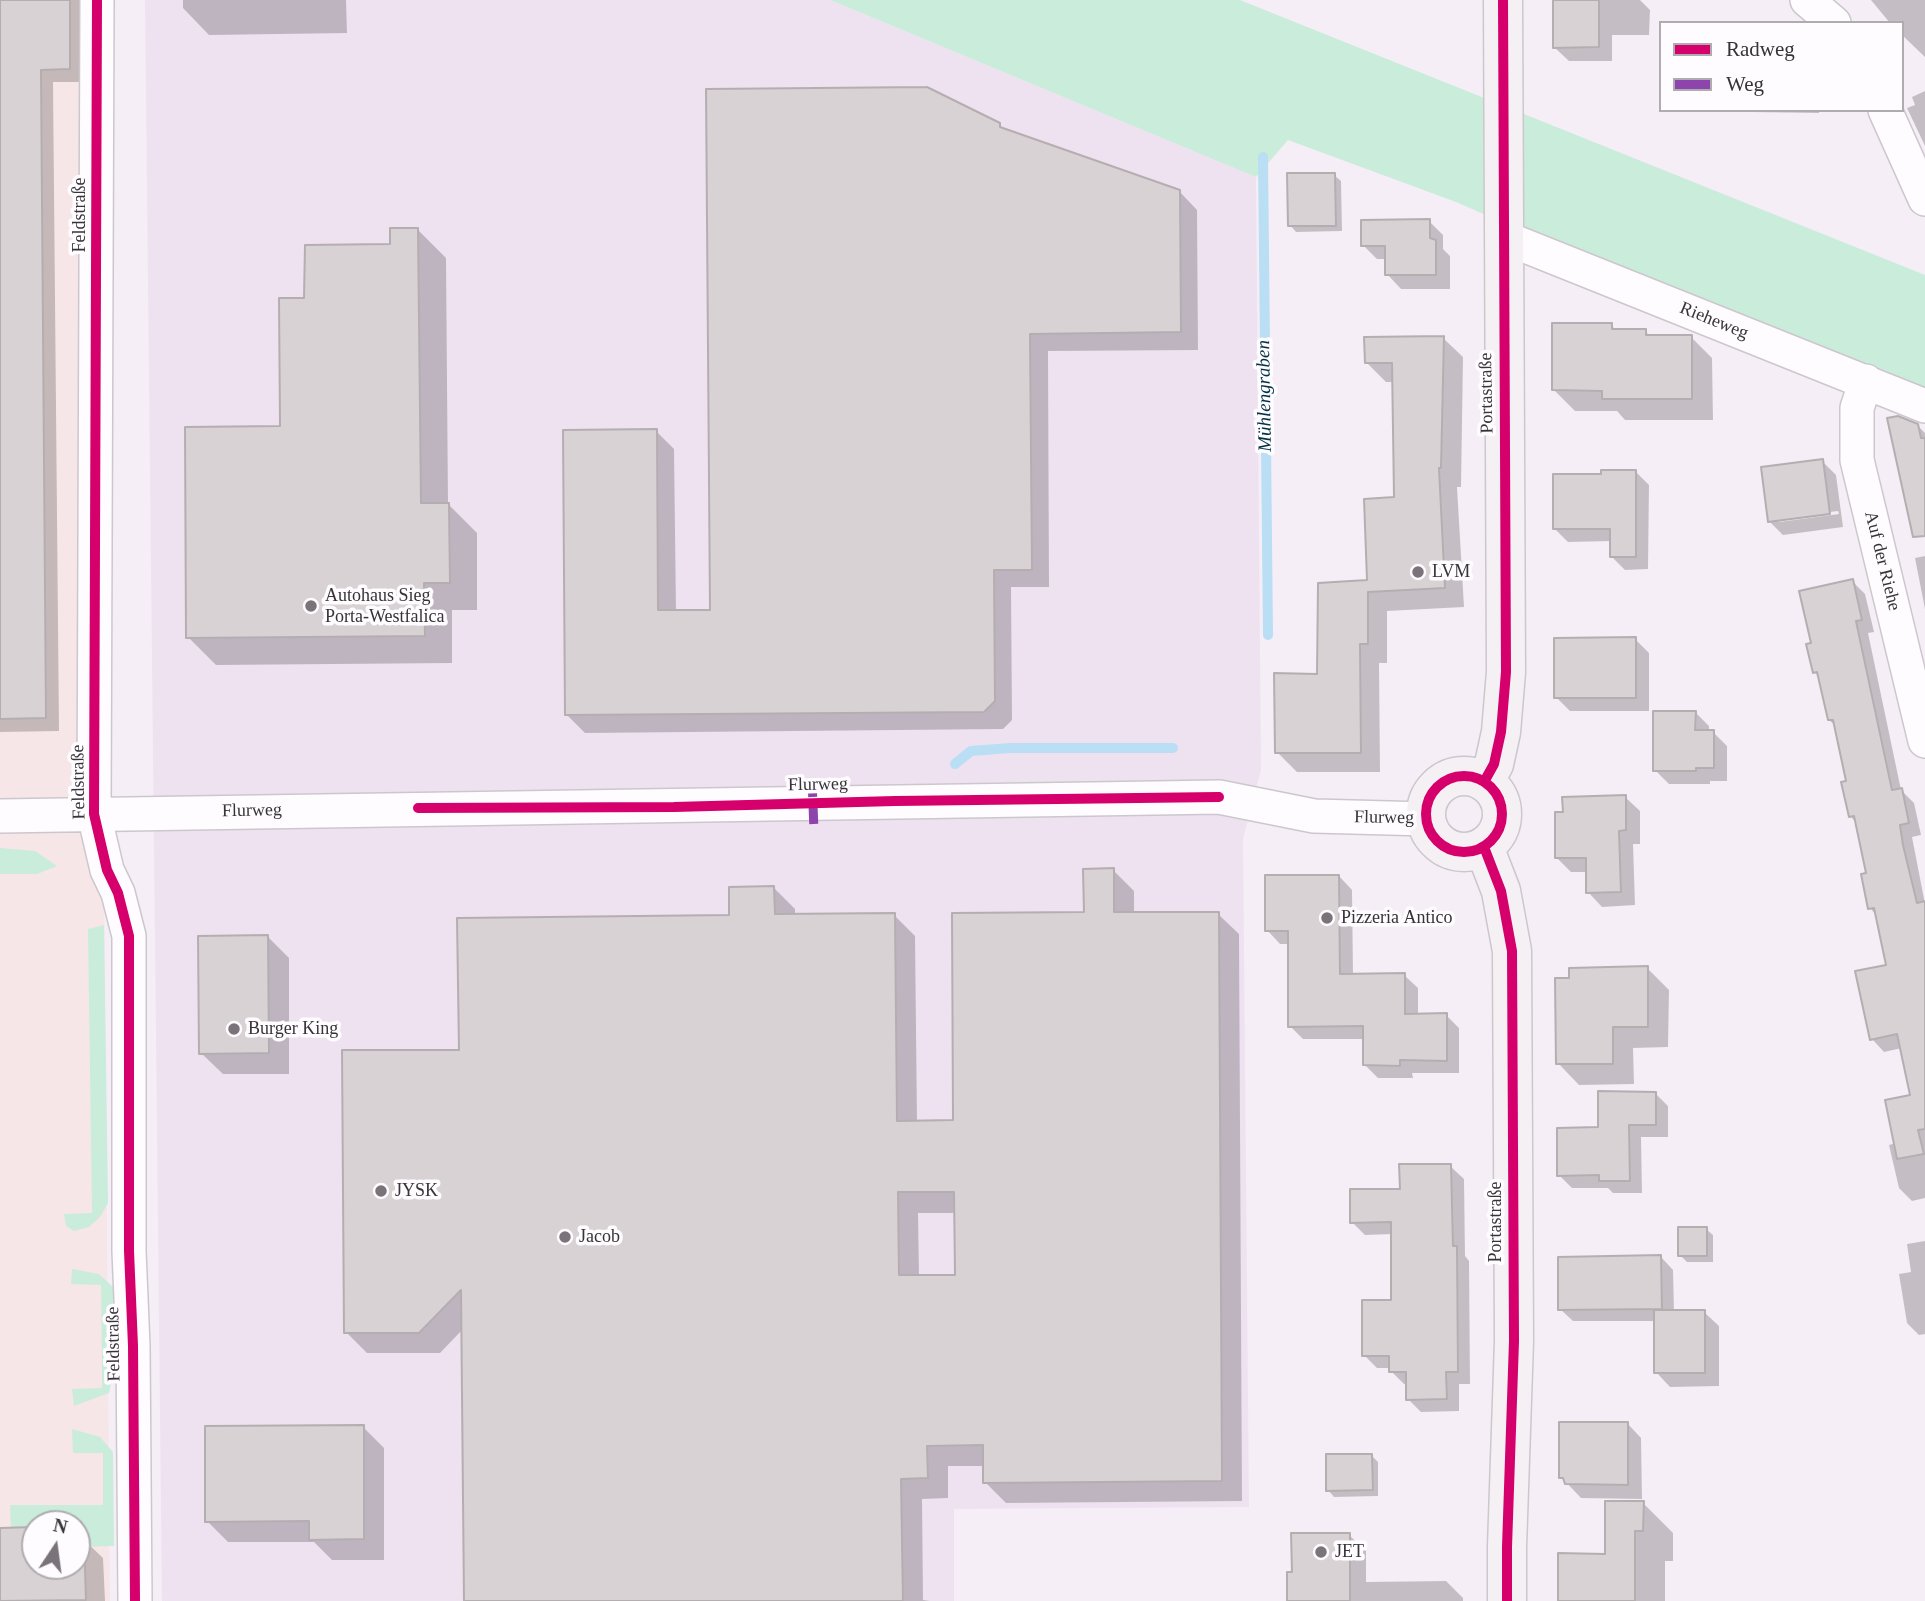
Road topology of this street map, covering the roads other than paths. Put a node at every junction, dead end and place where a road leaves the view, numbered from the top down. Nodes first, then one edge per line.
1 (97, 0) edge
2 (1503, 0) edge
3 (1807, 0) edge
4 (1832, 21) edge
5 (1886, 112) edge
6 (1925, 199) edge
7 (1503, 237) junction
8 (1866, 382) junction
9 (1925, 406) edge
10 (1925, 741) edge
11 (1483, 782) junction
12 (94, 814) junction
13 (0, 816) edge
14 (1427, 818) junction
15 (1484, 846) junction
16 (135, 1601) edge
17 (1507, 1601) edge

1 - 12 street, Feldstraße
2 - 7 main road, Portastraße
3 - 4 street
5 - 6 street
7 - 8 street, Rieheweg
7 - 11 main road, Portastraße
8 - 9 street, Rieheweg
8 - 10 street, Auf der Riehe
11 - 14 main road
11 - 15 main road
12 - 13 street, Flurweg
12 - 14 street, Flurweg
12 - 16 street, Feldstraße
14 - 15 main road
15 - 17 main road, Portastraße

